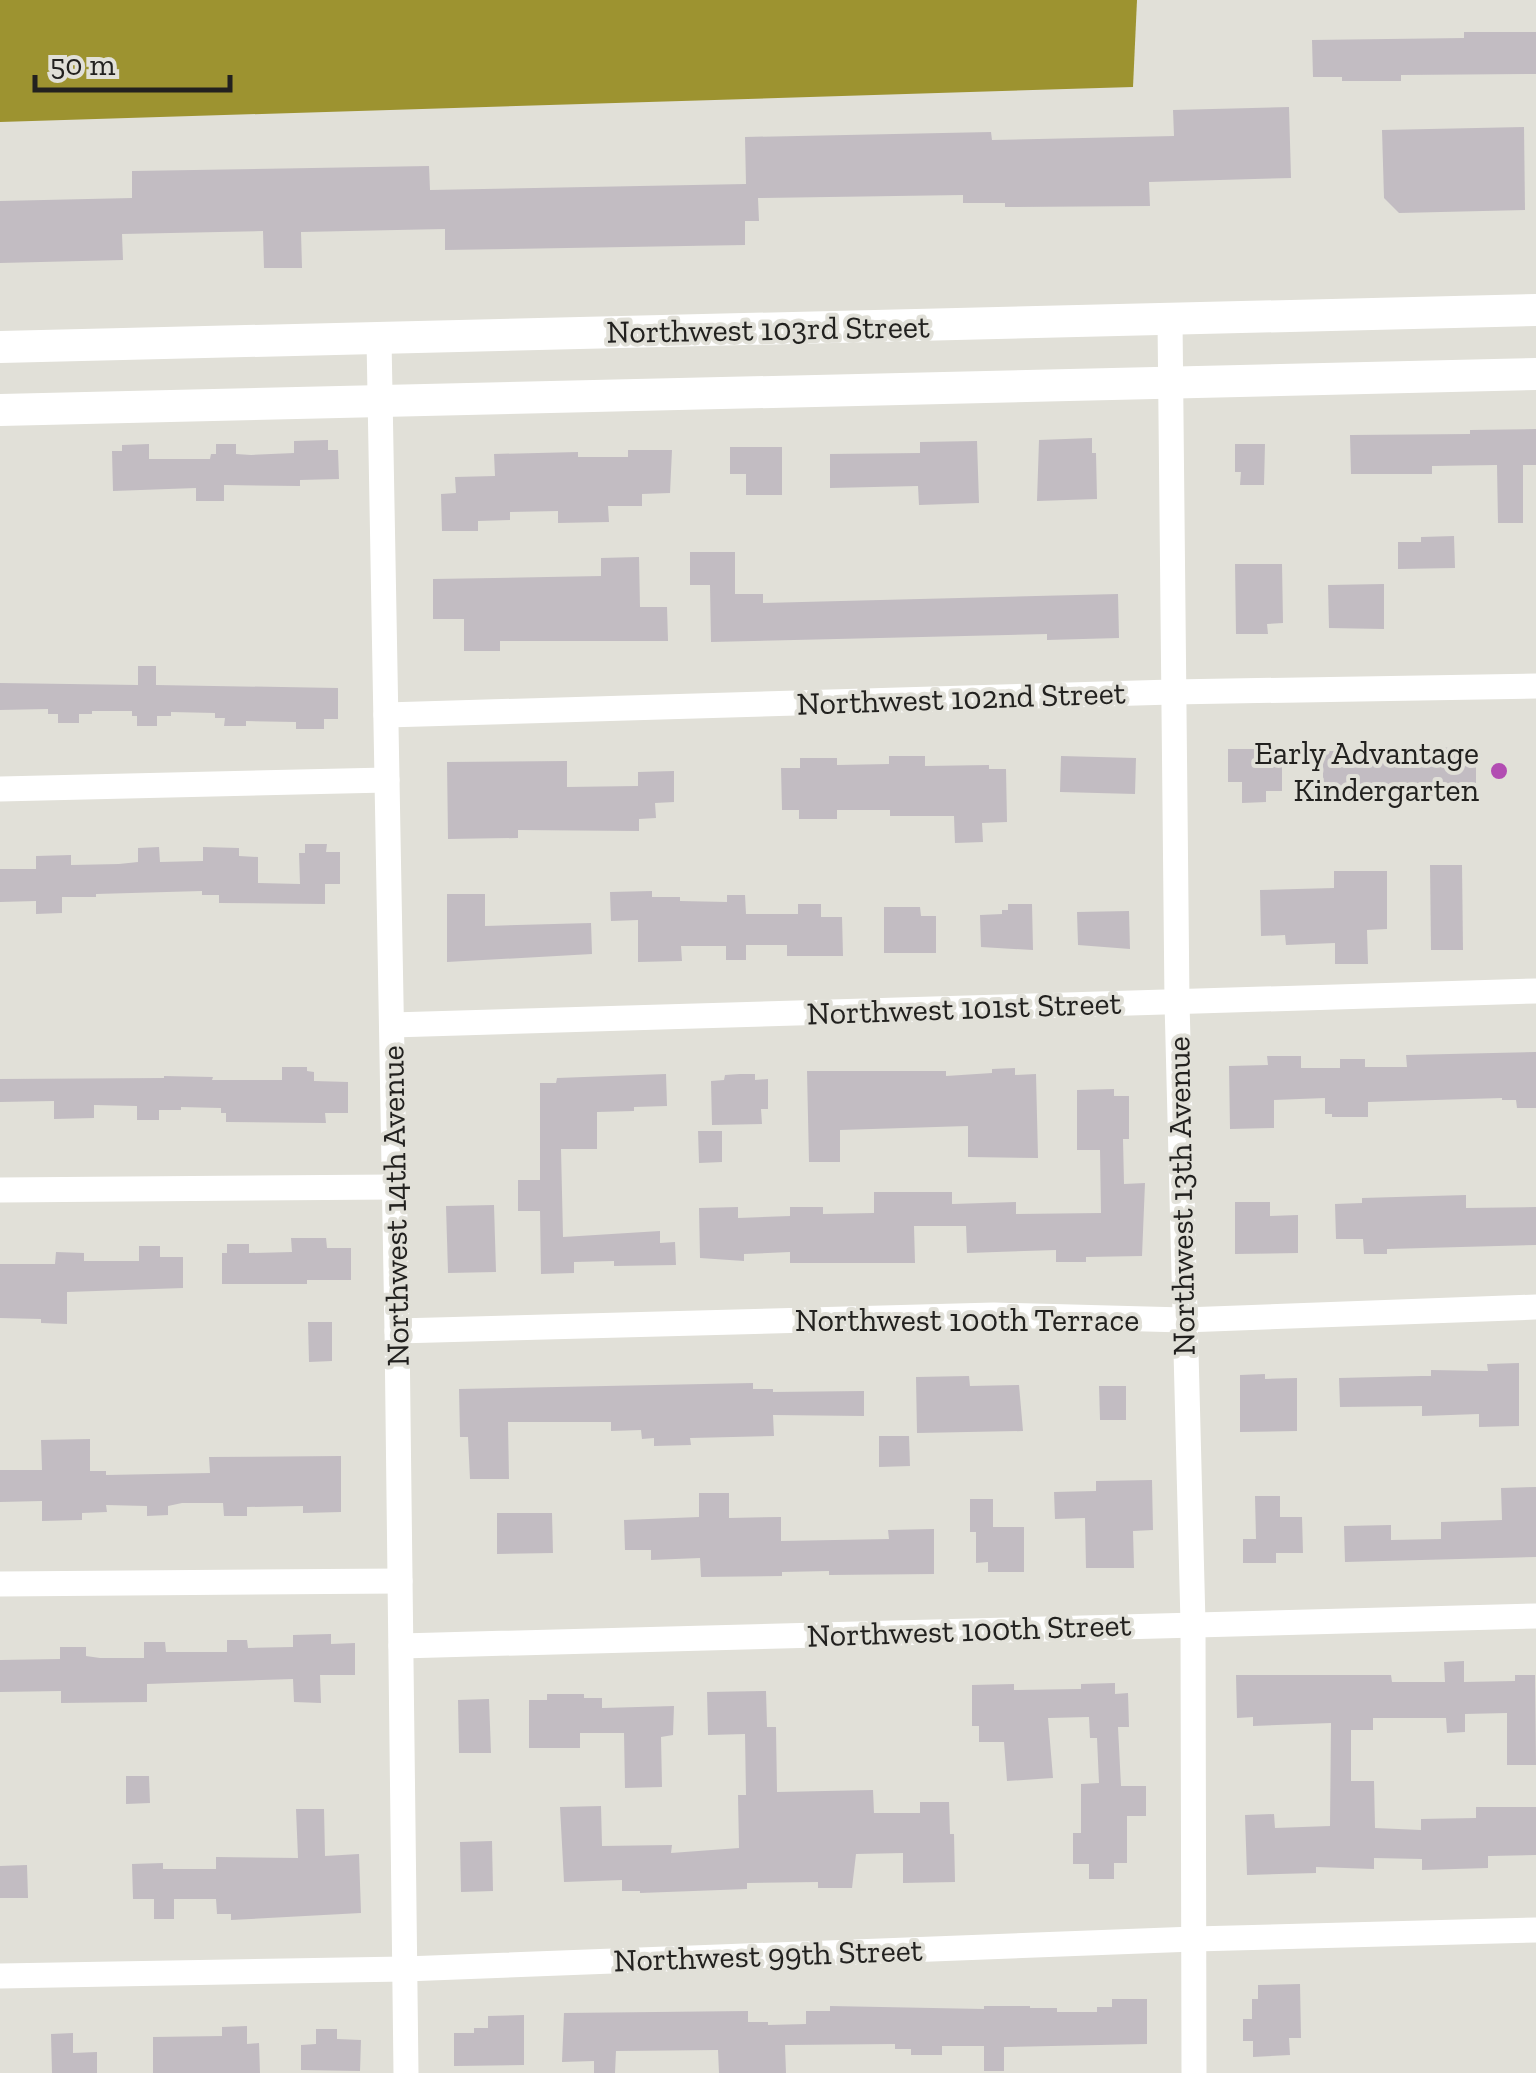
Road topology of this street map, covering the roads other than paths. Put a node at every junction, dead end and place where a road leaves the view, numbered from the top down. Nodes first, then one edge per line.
1 (1536, 310) edge
2 (1170, 320) junction
3 (378, 339) junction
4 (0, 347) edge
5 (1536, 374) edge
6 (1171, 381) junction
7 (380, 402) junction
8 (0, 410) edge
9 (1536, 686) edge
10 (1172, 692) junction
11 (386, 715) junction
12 (387, 780) junction
13 (0, 789) edge
14 (1536, 991) edge
15 (1177, 1002) junction
16 (392, 1025) junction
17 (394, 1187) junction
18 (0, 1190) edge
19 (1536, 1307) edge
20 (1184, 1320) junction
21 (398, 1331) junction
22 (400, 1580) junction
23 (0, 1584) edge
24 (1536, 1616) edge
25 (1193, 1623) junction
26 (401, 1646) junction
27 (1536, 1930) edge
28 (1194, 1938) junction
29 (405, 1969) junction
30 (0, 1976) edge
31 (406, 2073) edge
32 (1194, 2073) edge

1 - 2 main road, Northwest 103rd Street
2 - 3 main road, Northwest 103rd Street
2 - 6 street, Northwest 13th Avenue
3 - 4 main road, Northwest 103rd Street
3 - 7 street, Northwest 14th Avenue
5 - 6 main road, Northwest 103rd Street
6 - 7 main road, Northwest 103rd Street
6 - 10 street, Northwest 13th Avenue
7 - 8 main road, Northwest 103rd Street
7 - 11 street, Northwest 14th Avenue
9 - 10 street, Northwest 102nd Street
10 - 11 street, Northwest 102nd Street
10 - 15 street, Northwest 13th Avenue
11 - 12 street, Northwest 14th Avenue
12 - 13 street
12 - 16 street, Northwest 14th Avenue
14 - 15 street, Northwest 101st Street
15 - 16 street, Northwest 101st Street
15 - 20 street, Northwest 13th Avenue
16 - 17 street, Northwest 14th Avenue
17 - 18 street
17 - 21 street, Northwest 14th Avenue
19 - 20 street, Northwest 100th Terrace
20 - 21 street, Northwest 100th Terrace
20 - 25 street, Northwest 13th Avenue
21 - 22 street, Northwest 14th Avenue
22 - 23 street
22 - 26 street, Northwest 14th Avenue
24 - 25 street, Northwest 100th Street
25 - 26 street, Northwest 100th Street
25 - 28 street, Northwest 13th Avenue
26 - 29 street, Northwest 14th Avenue
27 - 28 street, Northwest 99th Street
28 - 29 street, Northwest 99th Street
28 - 32 street, Northwest 13th Avenue
29 - 30 street, Northwest 99th Street
29 - 31 street, Northwest 14th Avenue

